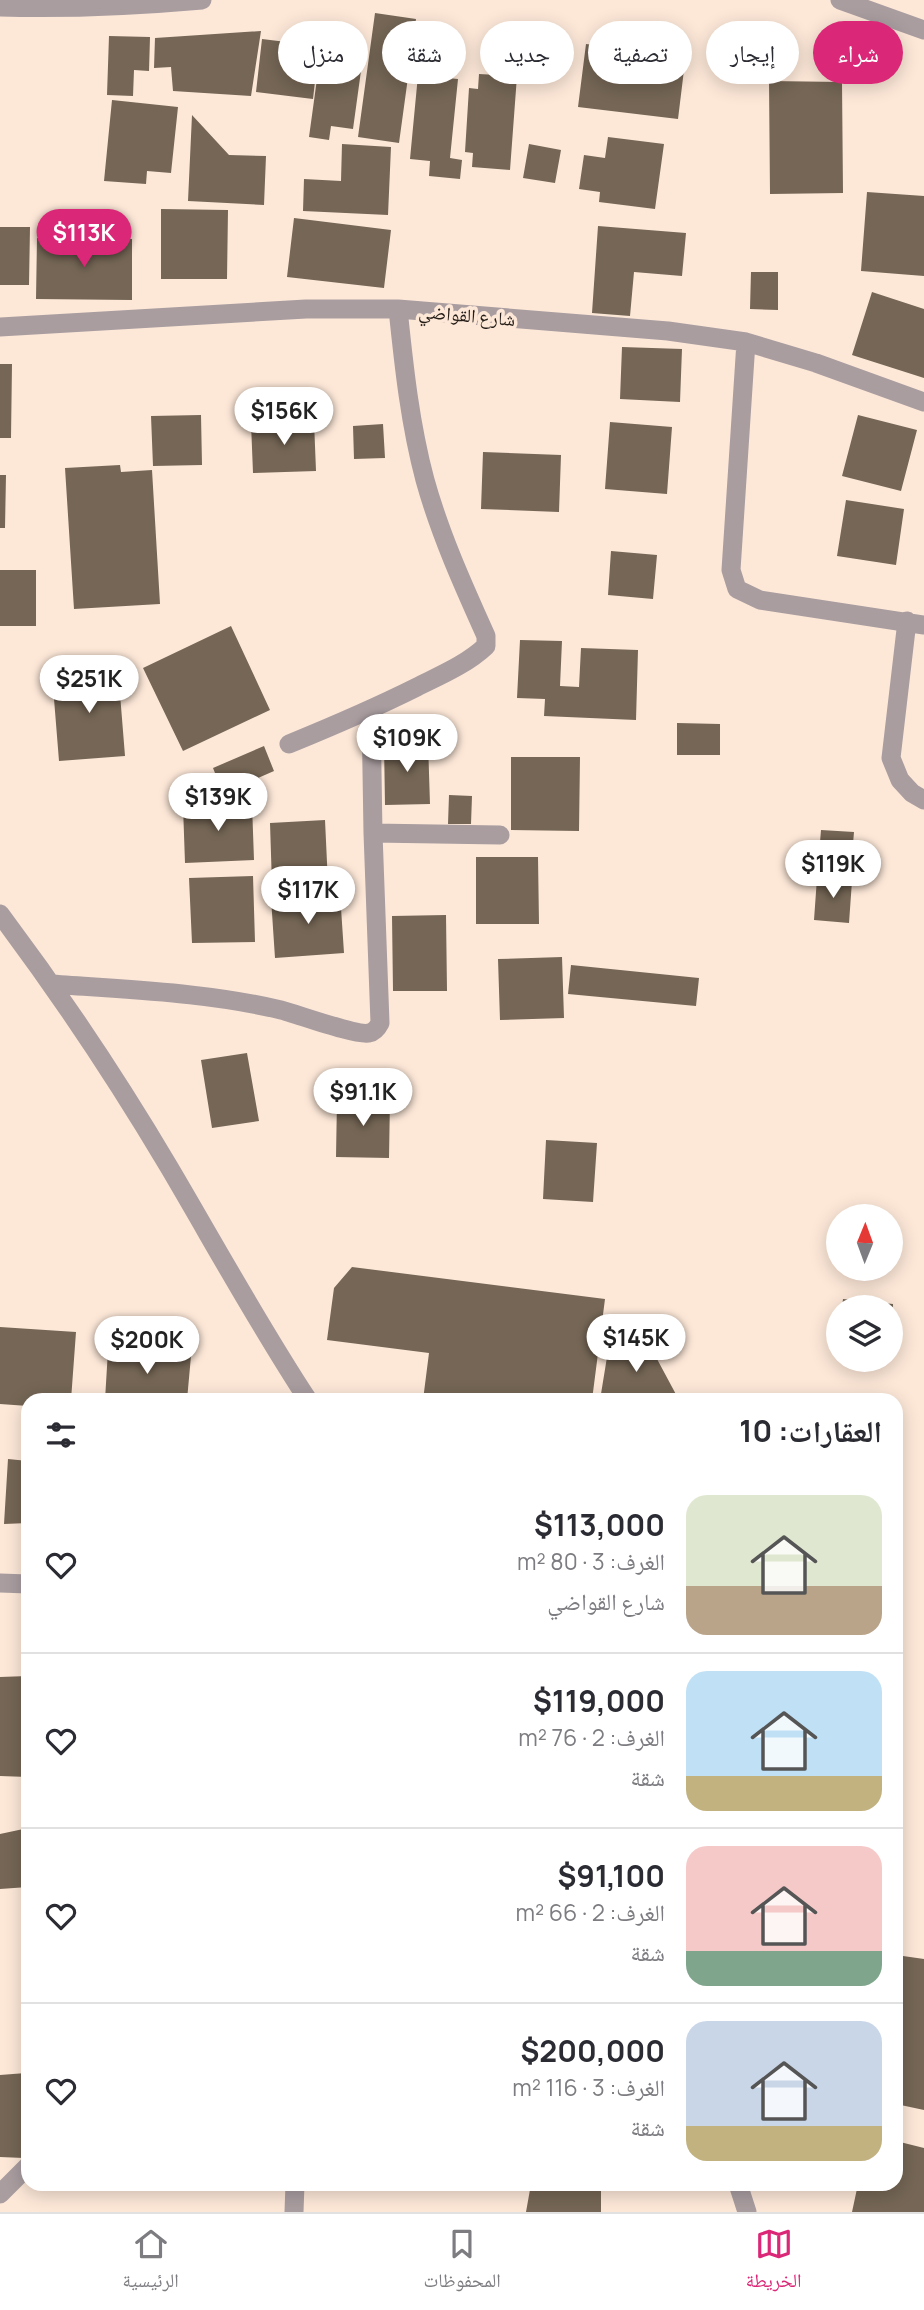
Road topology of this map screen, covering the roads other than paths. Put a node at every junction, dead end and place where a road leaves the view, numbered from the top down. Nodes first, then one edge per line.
1 (202, 0) edge
2 (840, 0) edge
3 (0, 7) edge
4 (924, 30) edge
5 (398, 309) junction
6 (0, 327) edge
7 (746, 341) junction
8 (924, 402) edge
9 (916, 623) edge
10 (371, 710) junction
11 (289, 744) dead end
12 (924, 800) edge
13 (373, 834) junction
14 (500, 835) dead end
15 (0, 914) edge
16 (52, 984) junction
17 (303, 1393) edge
18 (0, 1583) edge
19 (21, 1584) edge
20 (21, 2173) edge
21 (295, 2191) edge
22 (740, 2191) edge
23 (0, 2194) edge
24 (294, 2212) edge
25 (747, 2212) edge

1 - 3 street
2 - 4 street
5 - 6 street, شارع القواضي
5 - 7 street, شارع القواضي
5 - 10 street
7 - 8 street, شارع القواضي
7 - 9 street
9 - 12 street
10 - 11 street
10 - 13 street
13 - 14 street
13 - 16 street
15 - 16 street
16 - 17 street
18 - 19 street
20 - 23 street
21 - 24 street
22 - 25 street

